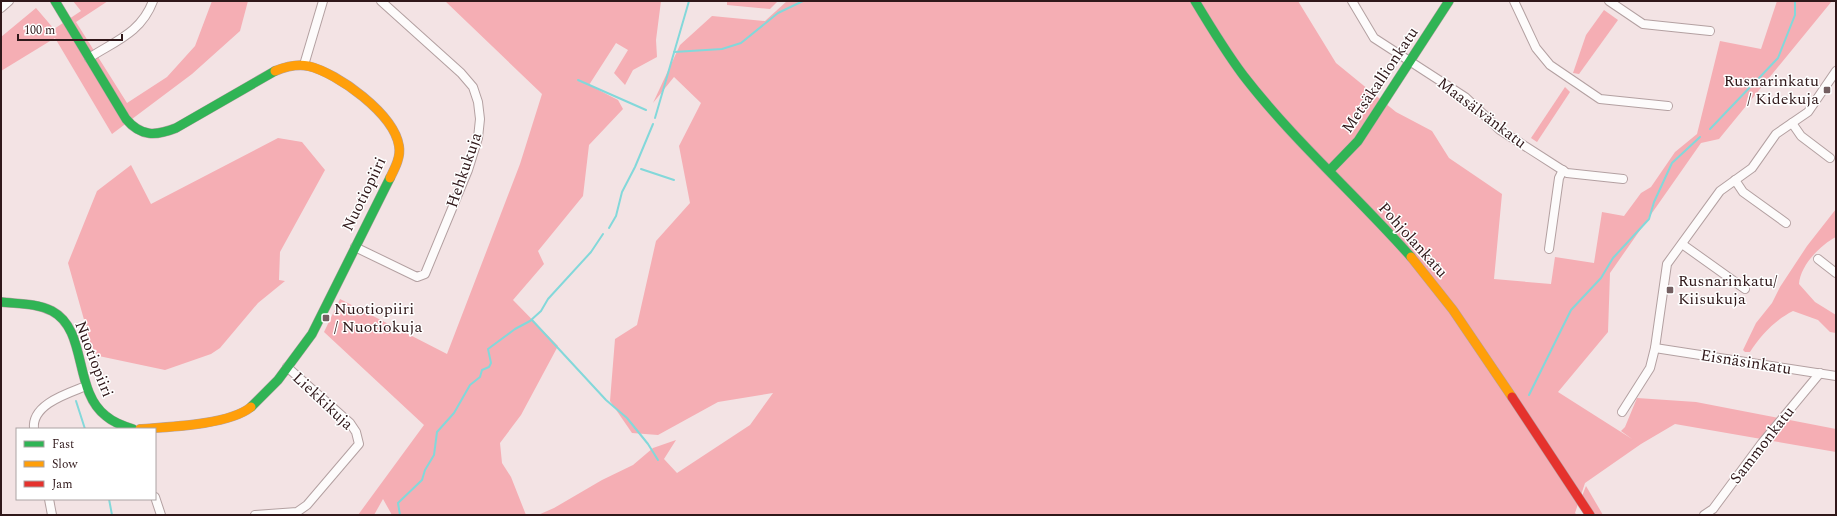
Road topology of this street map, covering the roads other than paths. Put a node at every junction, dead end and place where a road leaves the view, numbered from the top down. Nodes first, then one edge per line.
1 (9, 1) edge
2 (55, 1) edge
3 (153, 1) edge
4 (322, 1) edge
5 (381, 1) edge
6 (1195, 1) edge
7 (1352, 1) edge
8 (1449, 1) edge
9 (1514, 1) edge
10 (1609, 1) edge
11 (1, 8) edge
12 (1710, 31) dead end
13 (89, 58) junction
14 (1411, 61) junction
15 (304, 65) junction
16 (1836, 70) edge
17 (1668, 106) dead end
18 (1792, 123) junction
19 (1830, 158) dead end
20 (1330, 170) junction
21 (1563, 170) junction
22 (1623, 180) dead end
23 (1735, 180) junction
24 (1786, 223) dead end
25 (1682, 244) junction
26 (355, 247) junction
27 (1549, 249) dead end
28 (1818, 259) dead end
29 (1836, 273) edge
30 (1745, 289) dead end
31 (1, 302) edge
32 (1655, 348) junction
33 (287, 367) junction
34 (1820, 373) junction
35 (1836, 376) edge
36 (86, 386) junction
37 (1622, 412) dead end
38 (34, 428) edge
39 (130, 428) edge
40 (156, 428) edge
41 (49, 500) edge
42 (156, 500) edge
43 (52, 515) edge
44 (161, 515) edge
45 (255, 515) edge
46 (1590, 515) edge
47 (1704, 515) edge

1 - 11 street
2 - 13 street, Nuotiopiiri
3 - 13 street
4 - 15 street
5 - 26 street, Hehkukuja
6 - 20 street, Pohjolankatu
7 - 14 street, Maasälvänkatu
8 - 14 street, Metsäkallionkatu
9 - 17 street
10 - 12 street
13 - 15 street, Nuotiopiiri
14 - 20 street, Metsäkallionkatu
14 - 21 street, Maasälvänkatu
15 - 26 street, Nuotiopiiri
16 - 18 street
18 - 19 street
18 - 23 street
20 - 46 street, Pohjolankatu
21 - 22 street, Maasälvänkatu
21 - 27 street
23 - 24 street
23 - 25 street
25 - 30 street
25 - 32 street
26 - 33 street, Nuotiopiiri
28 - 29 street
31 - 36 street, Nuotiopiiri
32 - 34 street, Eisnäsinkatu
32 - 37 street
33 - 40 street, Nuotiopiiri
33 - 45 street, Liekkikuja
34 - 35 street, Eisnäsinkatu
34 - 47 street, Sammonkatu
36 - 38 street
36 - 39 street, Nuotiopiiri
41 - 43 street
42 - 44 street

